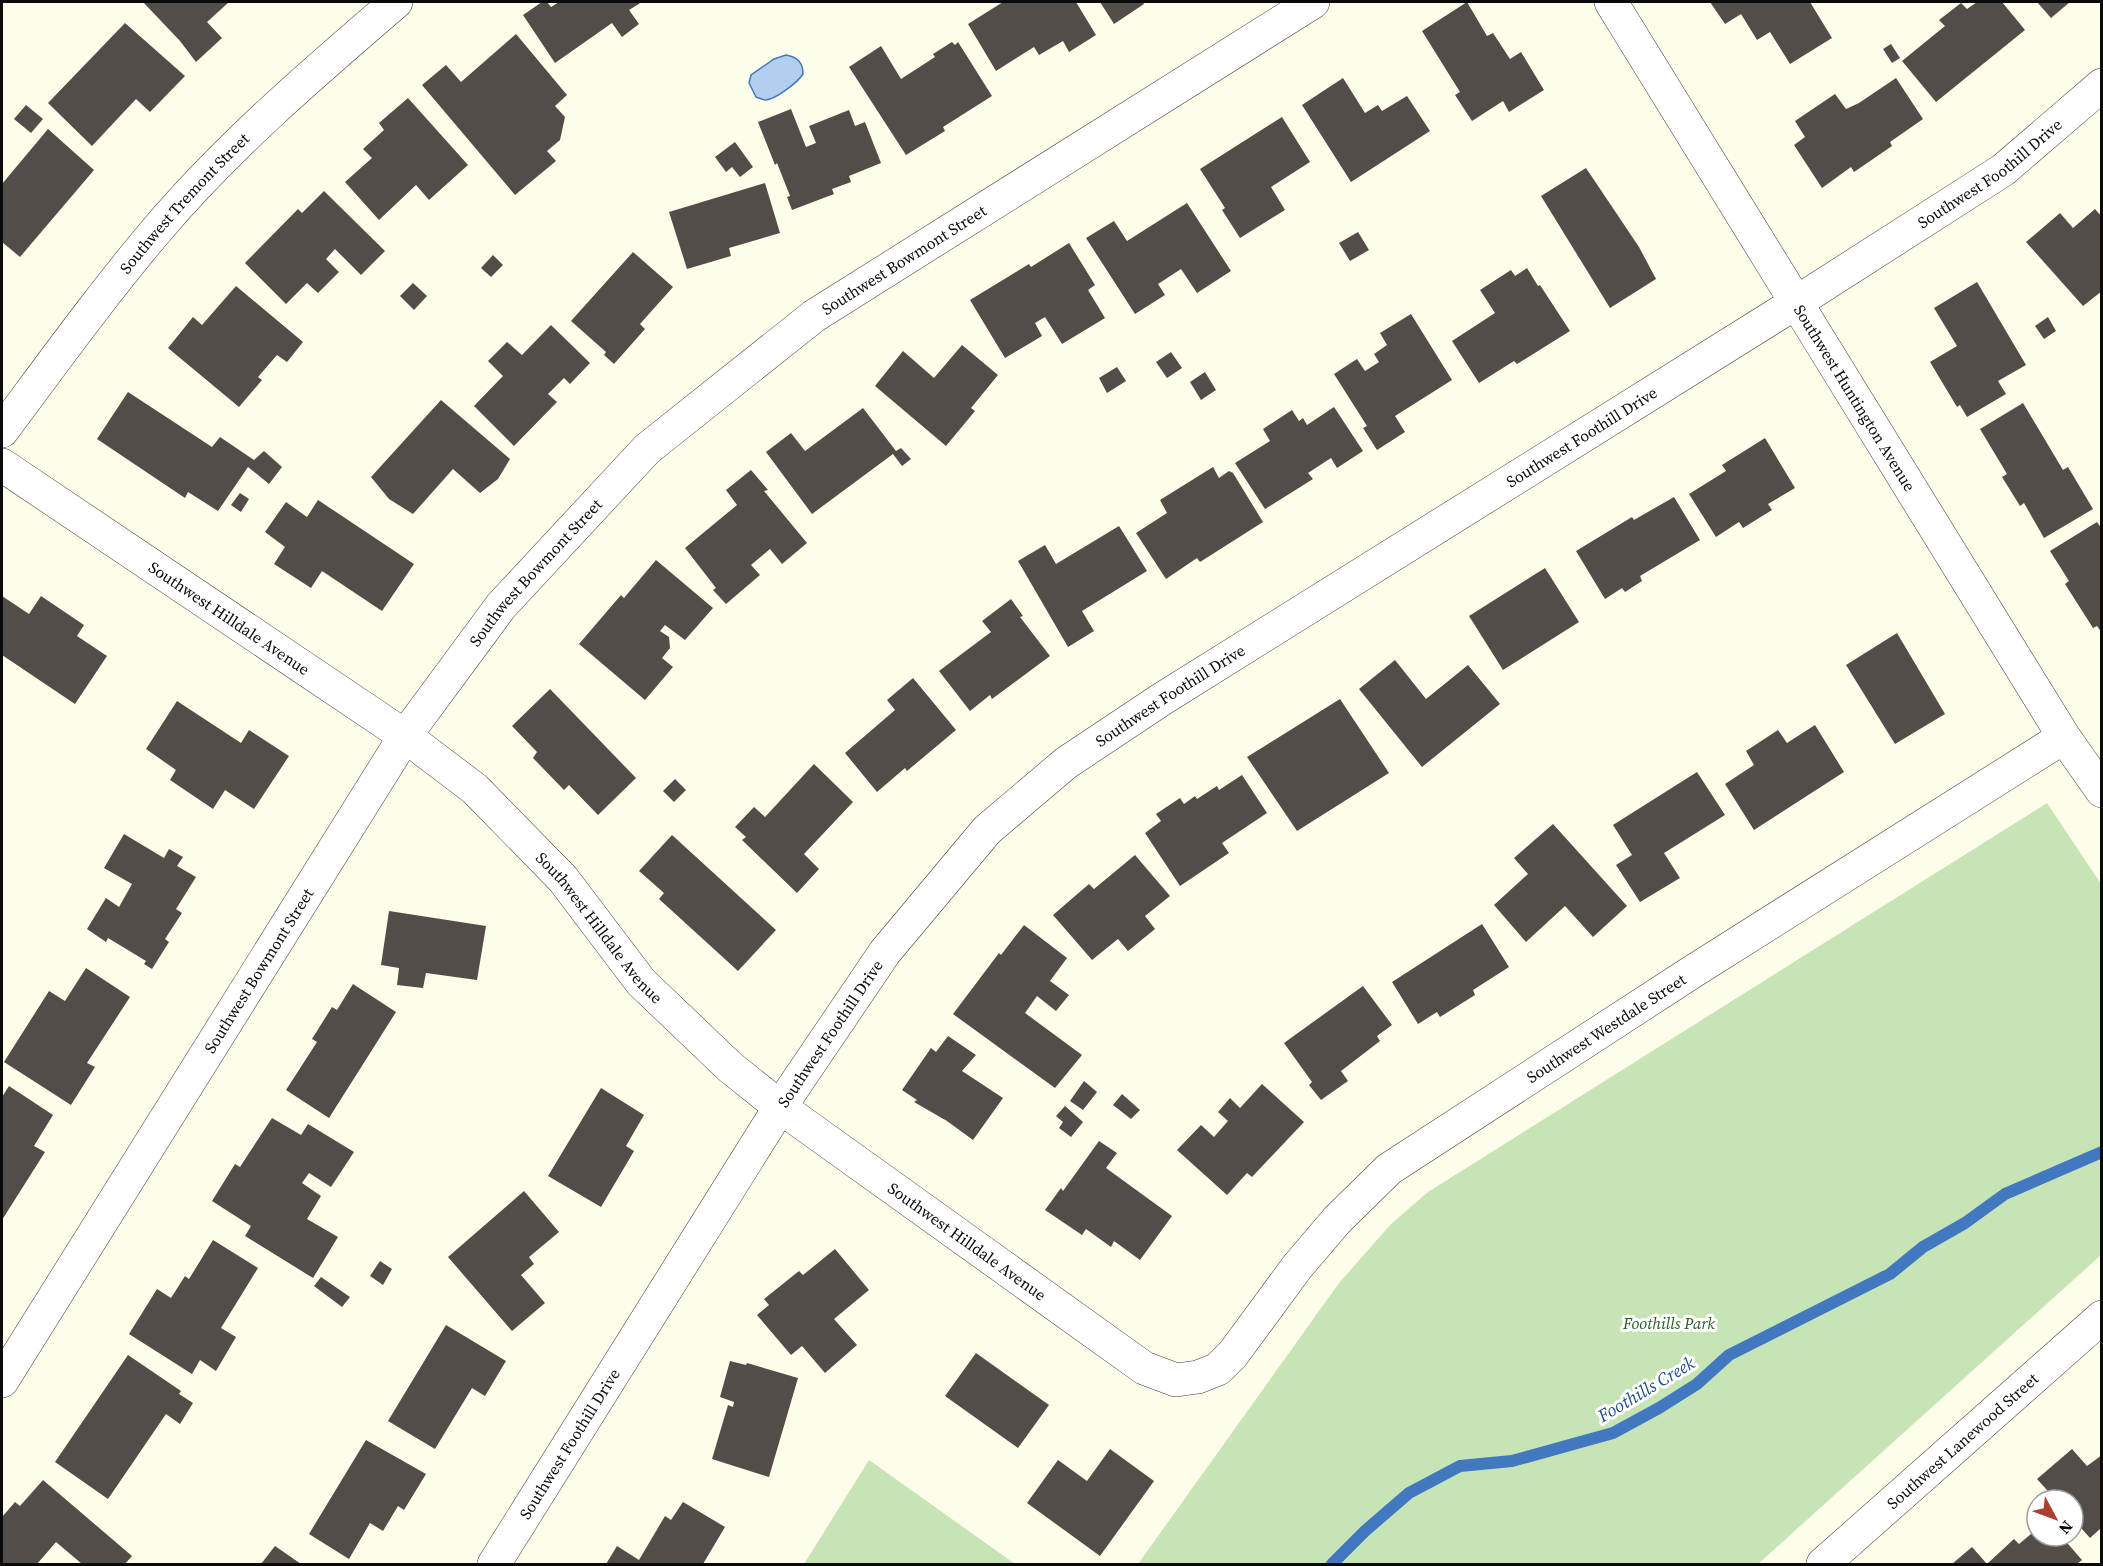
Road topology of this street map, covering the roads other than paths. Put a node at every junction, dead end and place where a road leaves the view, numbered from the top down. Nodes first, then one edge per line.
1 (396, 2) edge
2 (1313, 2) edge
3 (1611, 2) edge
4 (2102, 85) edge
5 (1797, 302) junction
6 (2, 431) edge
7 (2, 465) edge
8 (405, 736) junction
9 (2064, 737) junction
10 (2102, 791) edge
11 (780, 1107) junction
12 (2102, 1317) edge
13 (1198, 1377) joint
14 (2, 1381) edge
15 (494, 1564) edge
16 (1823, 1564) edge

1 - 6 street, Southwest Tremont Street
2 - 8 street, Southwest Bowmont Street
3 - 5 street, Southwest Huntington Avenue
4 - 5 street, Southwest Foothill Drive
5 - 9 street, Southwest Huntington Avenue
5 - 11 street, Southwest Foothill Drive
7 - 8 street, Southwest Hilldale Avenue
8 - 11 street, Southwest Hilldale Avenue
8 - 14 street, Southwest Bowmont Street
9 - 10 street, Southwest Huntington Avenue
9 - 13 street, Southwest Westdale Street
11 - 13 street, Southwest Hilldale Avenue
11 - 15 street, Southwest Foothill Drive
12 - 16 street, Southwest Lanewood Street

